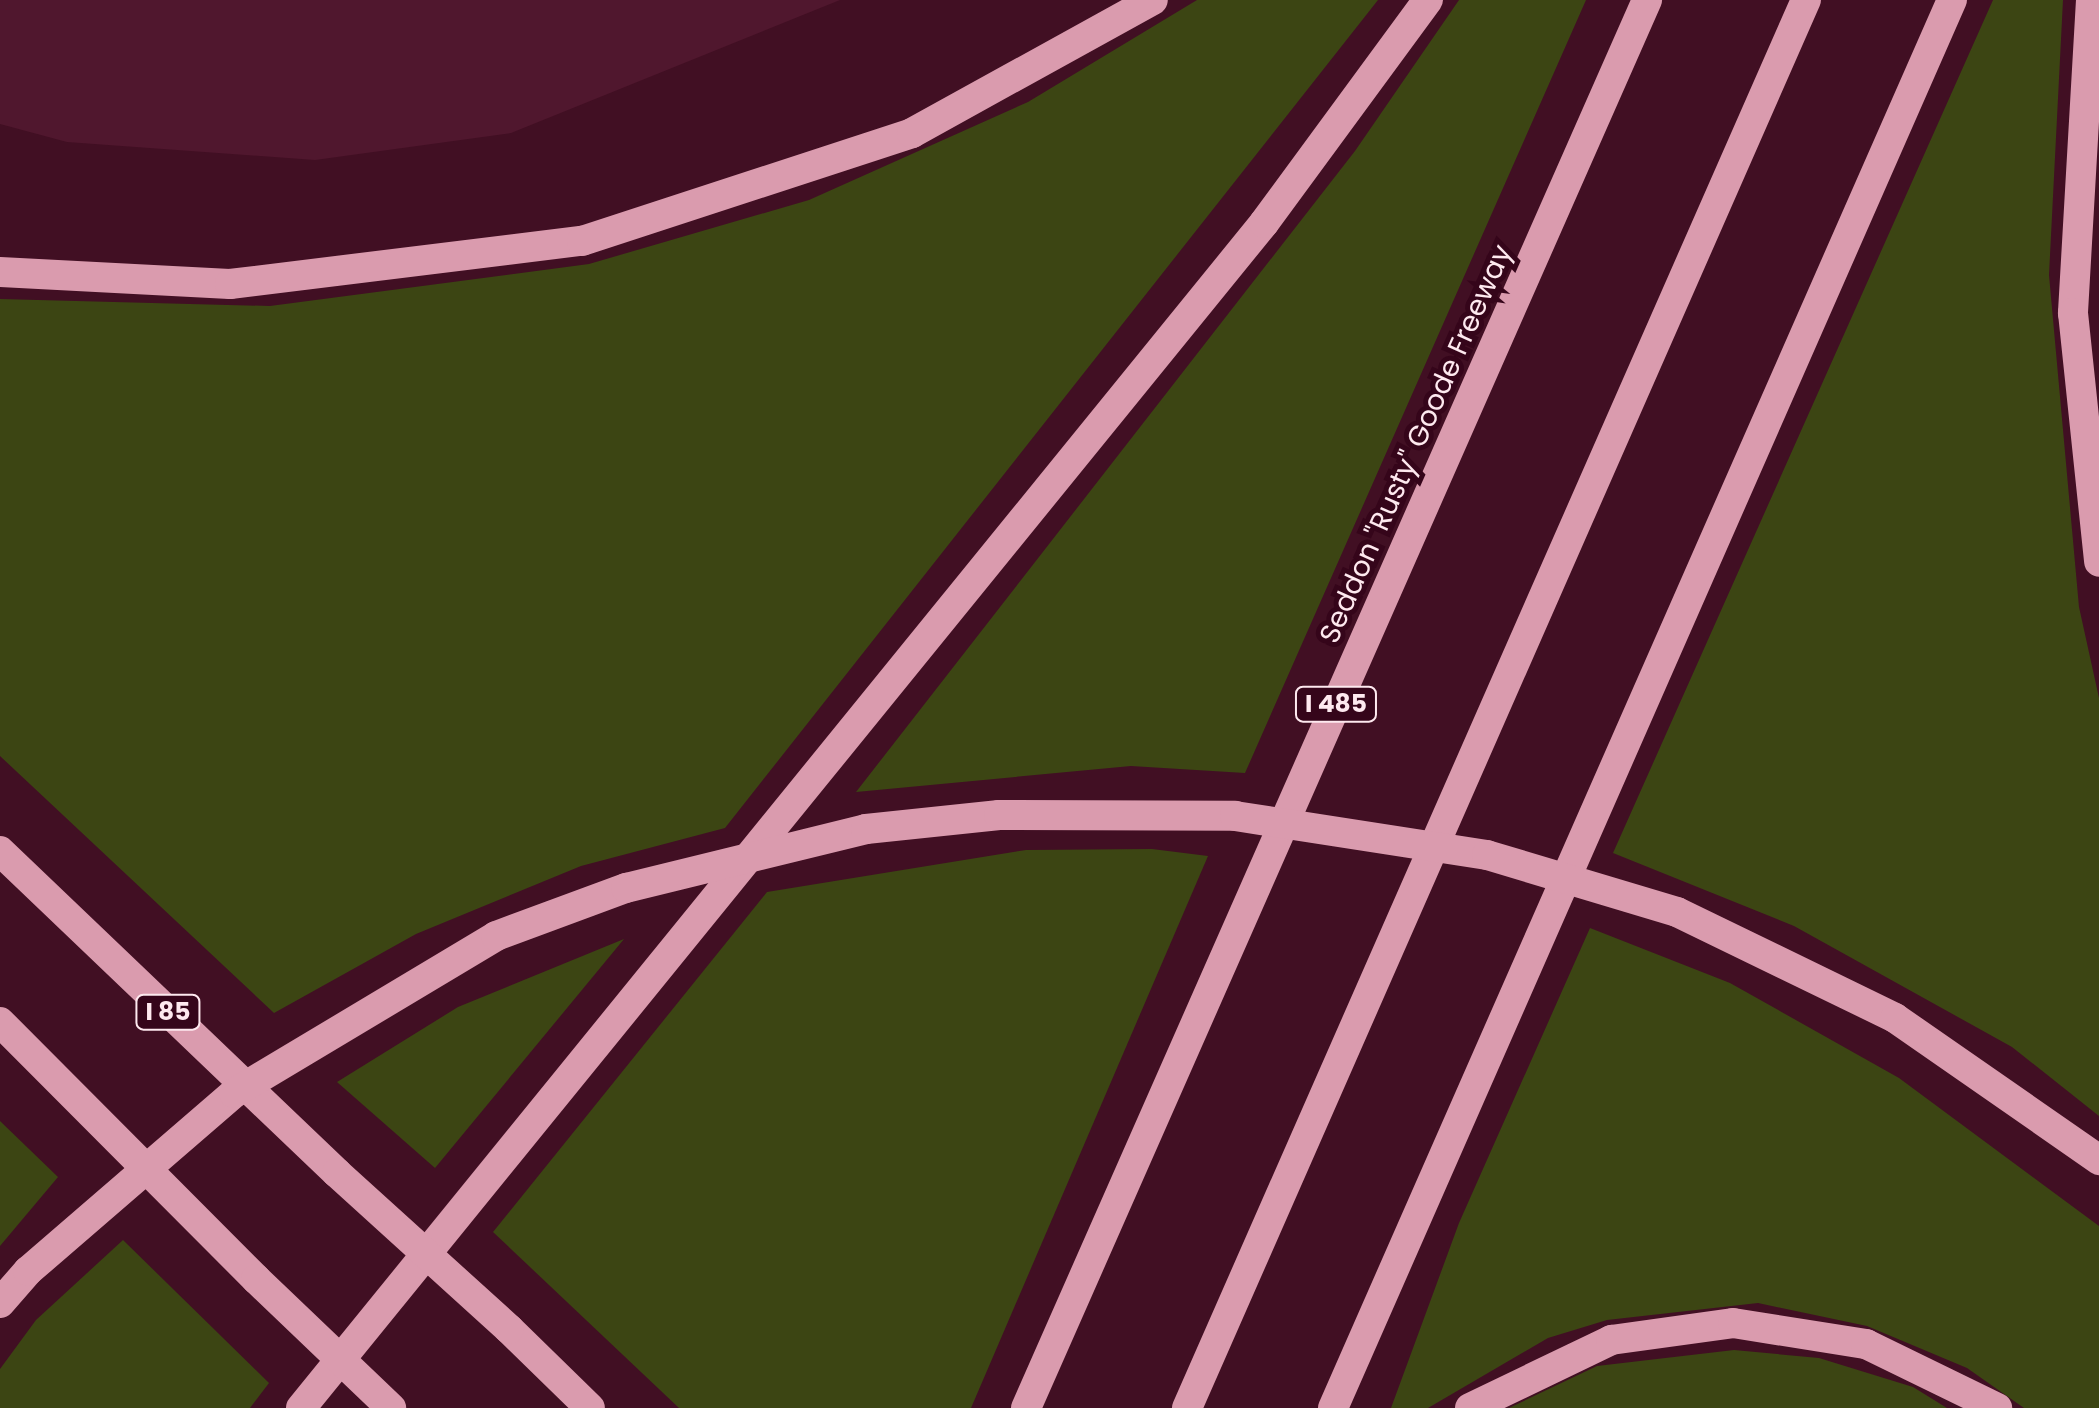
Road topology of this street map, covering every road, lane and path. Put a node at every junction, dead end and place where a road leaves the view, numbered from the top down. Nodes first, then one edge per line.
1 (1153, 0) edge
2 (1428, 0) edge
3 (1647, 0) edge
4 (1806, 0) edge
5 (1952, 0) edge
6 (2091, 0) edge
7 (0, 272) edge
8 (2099, 562) edge
9 (0, 852) edge
10 (0, 1022) edge
11 (2099, 1160) edge
12 (0, 1303) edge
13 (301, 1408) edge
14 (391, 1408) edge
15 (590, 1408) edge
16 (1026, 1408) edge
17 (1187, 1408) edge
18 (1332, 1408) edge
19 (1470, 1408) edge
20 (1997, 1408) edge

1 - 7 highway
2 - 13 highway
3 - 16 highway, Seddon "Rusty" Goode Freeway / I 485
4 - 17 highway
5 - 18 highway
6 - 8 highway
9 - 15 highway, I 85, bridge
10 - 14 highway, bridge
11 - 12 highway, bridge
19 - 20 highway

